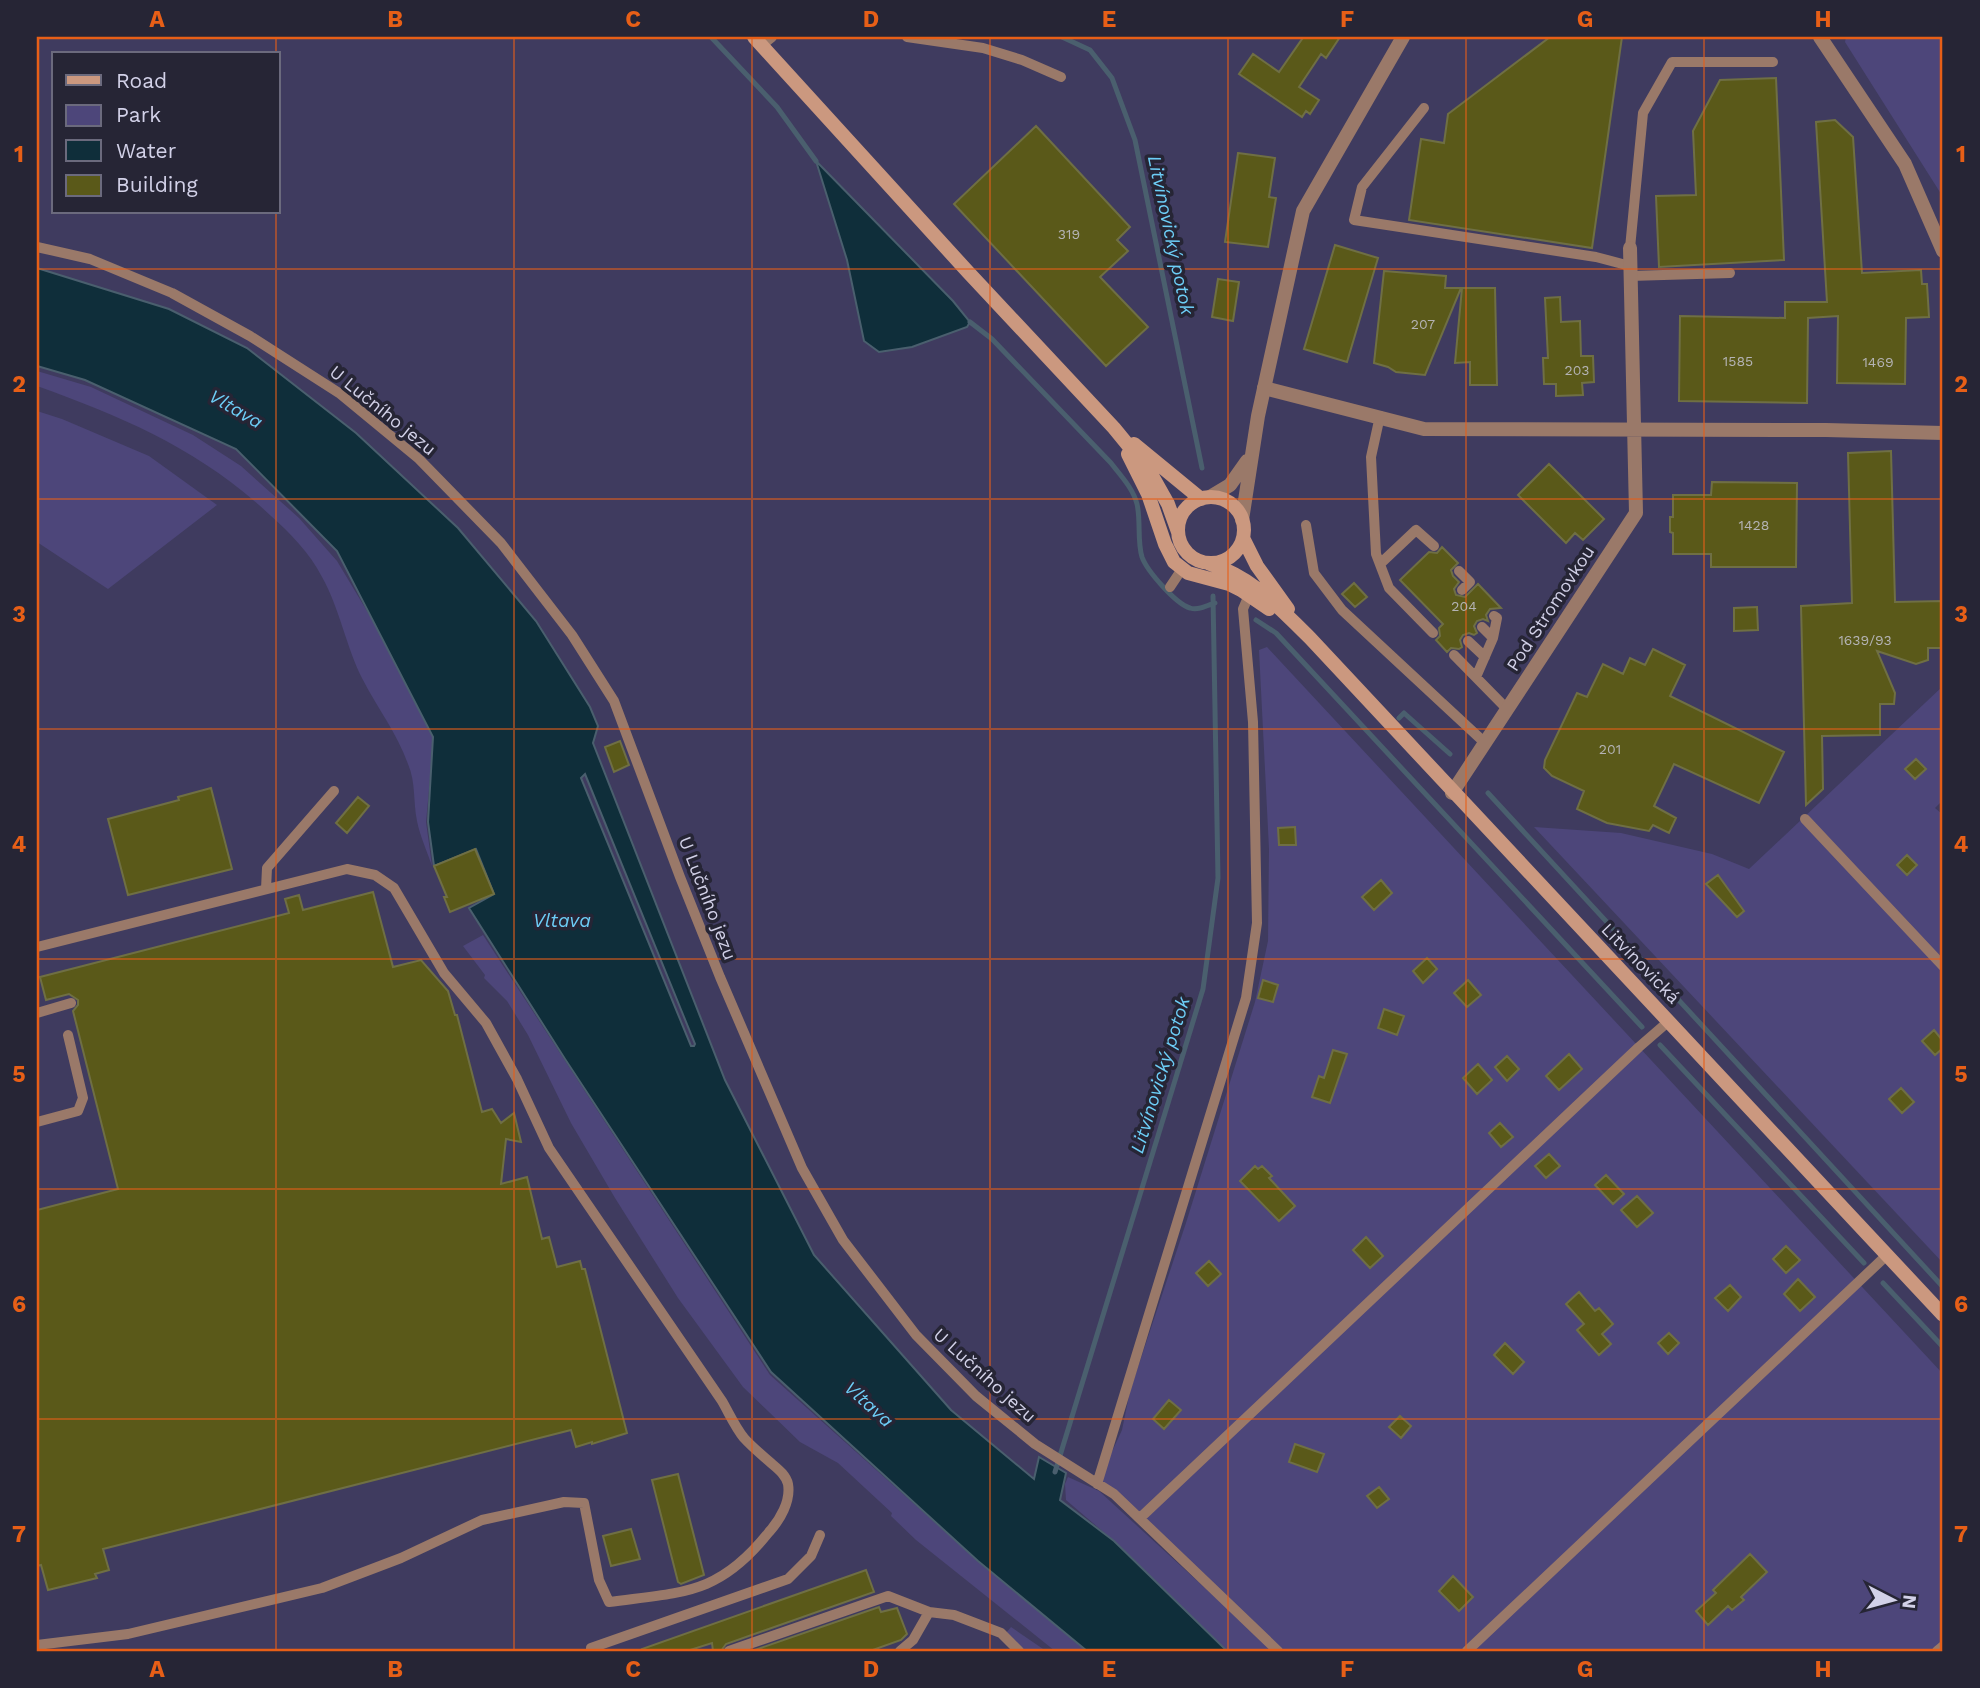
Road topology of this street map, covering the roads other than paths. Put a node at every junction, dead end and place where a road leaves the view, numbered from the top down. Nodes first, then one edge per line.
1 (907, 37) edge
2 (1404, 37) edge
3 (1820, 37) edge
4 (762, 40) edge
5 (1773, 62) dead end
6 (1061, 77) dead end
7 (1424, 108) dead end
8 (37, 247) edge
9 (1630, 248) joint
10 (1943, 251) edge
11 (1630, 271) junction
12 (1730, 273) dead end
13 (1264, 388) junction
14 (1380, 416) junction
15 (1114, 428) junction
16 (1634, 431) junction
17 (1943, 433) edge
18 (1250, 457) junction
19 (1205, 498) junction
20 (1242, 520) junction
21 (1306, 525) dead end
22 (1178, 532) junction
23 (1243, 538) junction
24 (1434, 546) dead end
25 (1208, 563) junction
26 (1380, 564) junction
27 (1182, 569) junction
28 (1459, 571) dead end
29 (1170, 587) dead end
30 (1467, 590) dead end
31 (1249, 595) junction
32 (1494, 615) dead end
33 (1435, 616) dead end
34 (1482, 627) dead end
35 (1310, 638) junction
36 (1493, 638) junction
37 (1468, 641) dead end
38 (1454, 655) dead end
39 (1485, 657) junction
40 (1476, 677) junction
41 (1507, 709) junction
42 (1483, 742) junction
43 (334, 791) dead end
44 (1452, 793) junction
45 (1805, 819) dead end
46 (267, 889) junction
47 (37, 947) edge
48 (1943, 966) edge
49 (71, 1003) dead end
50 (37, 1013) edge
51 (1669, 1021) junction
52 (68, 1035) dead end
53 (37, 1122) edge
54 (1887, 1255) junction
55 (1943, 1315) edge
56 (1097, 1484) junction
57 (1140, 1518) junction
58 (820, 1535) dead end
59 (929, 1612) junction
60 (37, 1645) edge
61 (1943, 1646) edge
62 (592, 1651) edge
63 (729, 1651) edge
64 (900, 1651) edge
65 (1019, 1651) edge
66 (1279, 1651) edge
67 (1467, 1651) edge
68 (1937, 1651) edge

1 - 6 lane
2 - 13 street
3 - 10 street
4 - 15 main road
5 - 9 lane
7 - 11 lane
8 - 56 lane, U Lučního jezu
9 - 11 street, Pod Stromovkou
11 - 12 lane
11 - 16 street, Pod Stromovkou
13 - 14 street
13 - 18 street
14 - 16 street
14 - 26 lane
15 - 19 main road
15 - 22 main road
15 - 27 main road
16 - 17 street
16 - 41 street, Pod Stromovkou
18 - 19 street
18 - 20 street
19 - 20 main road
19 - 22 main road
20 - 23 main road
21 - 42 lane
22 - 25 main road
23 - 25 main road
23 - 35 main road, Litvínovická
24 - 26 lane
25 - 35 main road, Litvínovická
26 - 33 lane
27 - 29 lane
27 - 31 main road
28 - 30 lane
31 - 35 main road
31 - 56 lane
32 - 36 lane
34 - 36 lane
35 - 44 main road, Litvínovická
36 - 39 lane
37 - 39 lane
38 - 40 lane
39 - 40 lane
40 - 41 lane
41 - 42 street, Pod Stromovkou
42 - 44 street, Pod Stromovkou
43 - 46 lane
44 - 51 main road, Litvínovická
45 - 48 lane
46 - 47 lane
46 - 60 lane
49 - 50 lane
51 - 54 main road, Litvínovická
51 - 57 lane
52 - 53 lane
54 - 55 main road, Litvínovická
54 - 67 lane
56 - 57 lane, U Lučního jezu
57 - 66 lane, U Lučního jezu
58 - 62 lane
59 - 63 lane
59 - 64 lane
59 - 65 lane
61 - 68 lane

